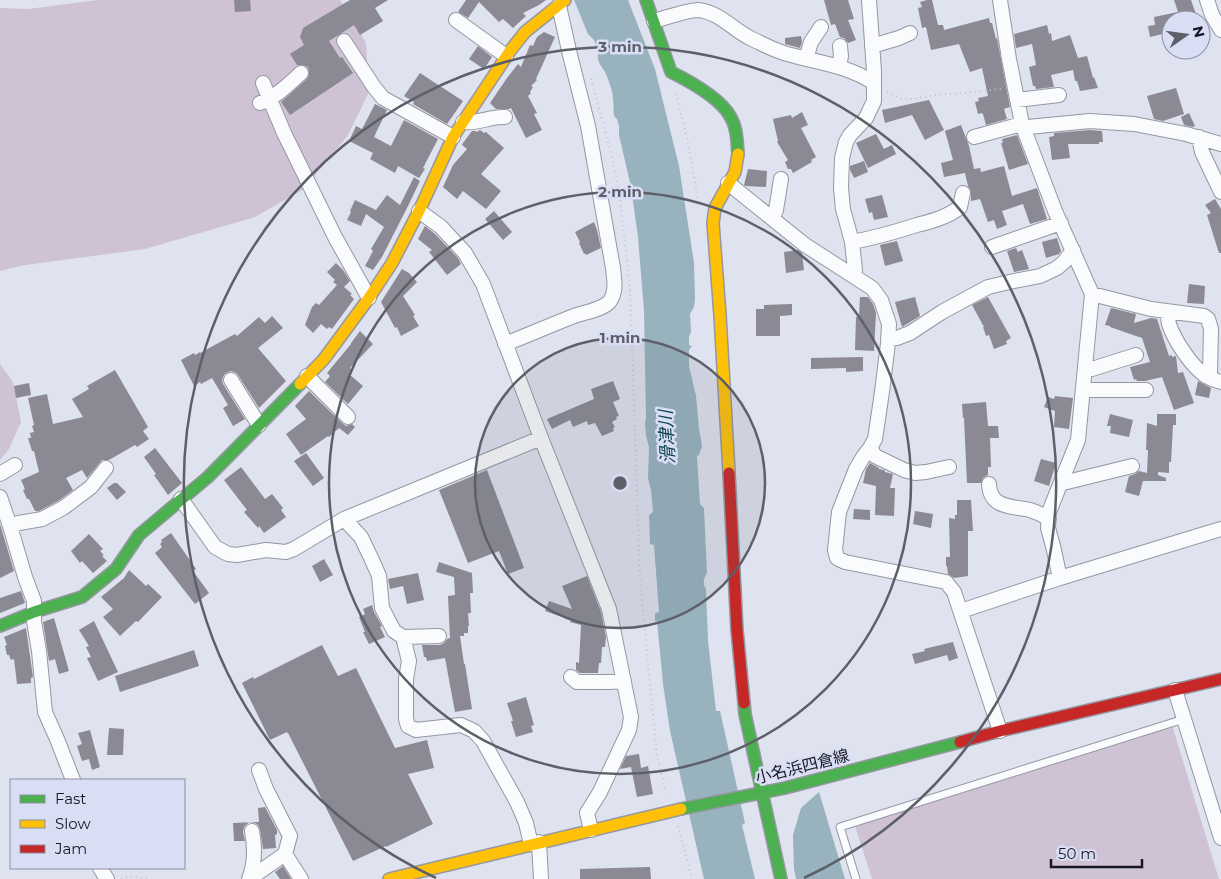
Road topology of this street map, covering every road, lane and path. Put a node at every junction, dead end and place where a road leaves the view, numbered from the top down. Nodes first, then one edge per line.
1 (646, 0) edge
2 (869, 0) edge
3 (1000, 0) edge
4 (1207, 0) edge
5 (562, 3) edge
6 (456, 20) dead end
7 (654, 21) junction
8 (821, 27) dead end
9 (1221, 30) edge
10 (910, 33) dead end
11 (344, 41) dead end
12 (840, 46) dead end
13 (872, 46) junction
14 (506, 56) junction
15 (806, 59) junction
16 (839, 67) junction
17 (301, 73) dead end
18 (589, 74) dead end
19 (263, 83) dead end
20 (874, 83) junction
21 (1016, 94) junction
22 (1059, 95) dead end
23 (265, 101) junction
24 (505, 118) dead end
25 (463, 122) junction
26 (1022, 124) junction
27 (453, 137) junction
28 (974, 137) dead end
29 (1199, 137) junction
30 (1221, 144) edge
31 (781, 178) dead end
32 (728, 183) junction
33 (1221, 192) edge
34 (963, 194) dead end
35 (418, 211) junction
36 (772, 218) junction
37 (1061, 223) junction
38 (852, 242) junction
39 (992, 246) dead end
40 (1073, 250) junction
41 (852, 275) junction
42 (1092, 294) junction
43 (370, 298) junction
44 (1168, 312) junction
45 (1214, 317) edge
46 (888, 339) junction
47 (505, 344) junction
48 (1136, 355) dead end
49 (1085, 369) junction
50 (307, 376) junction
51 (231, 380) dead end
52 (1215, 380) edge
53 (1083, 390) junction
54 (1146, 390) dead end
55 (348, 417) dead end
56 (259, 425) junction
57 (541, 438) junction
58 (870, 448) junction
59 (15, 465) dead end
60 (1132, 466) dead end
61 (949, 467) dead end
62 (106, 468) dead end
63 (0, 474) edge
64 (1061, 482) junction
65 (989, 484) dead end
66 (0, 497) edge
67 (182, 499) junction
68 (344, 519) junction
69 (1049, 519) junction
70 (10, 526) junction
71 (1221, 528) edge
72 (1060, 578) junction
73 (961, 610) junction
74 (34, 612) junction
75 (0, 626) edge
76 (439, 636) dead end
77 (403, 637) junction
78 (571, 677) dead end
79 (1221, 679) edge
80 (624, 681) junction
81 (1175, 690) junction
82 (1184, 718) junction
83 (1000, 731) junction
84 (259, 770) dead end
85 (73, 779) edge
86 (756, 794) junction
87 (677, 809) junction
88 (591, 830) junction
89 (252, 831) dead end
90 (1221, 838) edge
91 (535, 843) junction
92 (285, 854) junction
93 (122, 879) edge
94 (148, 879) edge
95 (301, 879) edge
96 (388, 879) edge
97 (541, 879) edge
98 (692, 879) edge
99 (781, 879) edge
100 (856, 879) edge

1 - 7 street
2 - 13 street
3 - 21 street
4 - 9 street
5 - 14 street
5 - 47 street
6 - 14 street
7 - 15 street
7 - 32 street
8 - 15 street
10 - 13 street
11 - 27 street
12 - 16 street
13 - 20 street
14 - 25 street
15 - 16 street
16 - 20 street
17 - 23 street
18 - 87 path
19 - 23 street
20 - 21 path
20 - 38 street
21 - 22 street
21 - 26 street
23 - 43 street
24 - 25 street
25 - 27 street
26 - 28 street
26 - 29 street
26 - 37 street
27 - 35 street
29 - 30 street
29 - 33 street
31 - 36 street
32 - 36 street
32 - 86 street
34 - 38 street
35 - 43 street
35 - 47 street
36 - 41 street
37 - 39 street
37 - 40 street
38 - 41 street
40 - 42 street
40 - 46 street
41 - 46 street
42 - 44 street
42 - 49 street
43 - 50 street
44 - 45 street
44 - 52 street
45 - 52 street
46 - 58 street
47 - 57 street
48 - 49 street
49 - 53 street
50 - 55 street
50 - 56 street
51 - 56 street
53 - 54 street
53 - 64 street
56 - 67 street
57 - 68 street
57 - 80 street
58 - 61 street
58 - 73 street
59 - 63 street
60 - 64 street
62 - 70 street
64 - 69 street
65 - 69 street
66 - 70 street
67 - 68 street
67 - 74 street
68 - 77 street
69 - 72 street
70 - 74 street
71 - 72 street
72 - 73 street
73 - 83 street
74 - 75 street
74 - 85 street
76 - 77 street
77 - 91 street
78 - 80 street
79 - 81 street, 小名浜四倉線
80 - 88 street
81 - 82 street
81 - 83 street, 小名浜四倉線
82 - 90 street
82 - 100 lane
83 - 86 street, 小名浜四倉線
84 - 92 street
86 - 87 street, 小名浜四倉線
86 - 99 street
87 - 88 street, 小名浜四倉線
87 - 98 path
88 - 91 street, 小名浜四倉線
89 - 92 street
91 - 96 street, 小名浜四倉線
91 - 97 street
92 - 95 street
93 - 94 path

